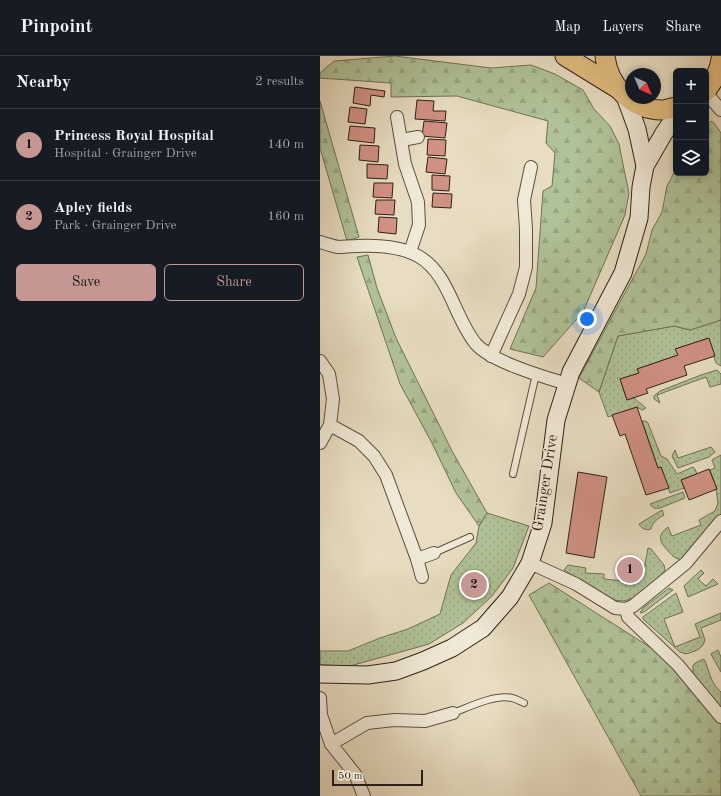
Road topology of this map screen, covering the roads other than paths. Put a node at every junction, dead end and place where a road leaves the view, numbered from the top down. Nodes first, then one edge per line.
1 (565, 56) edge
2 (604, 56) edge
3 (721, 59) edge
4 (721, 64) edge
5 (709, 88) edge
6 (622, 93) junction
7 (709, 96) edge
8 (673, 108) edge
9 (721, 110) edge
10 (397, 117) dead end
11 (673, 120) edge
12 (418, 137) dead end
13 (402, 140) junction
14 (646, 166) junction
15 (531, 167) dead end
16 (320, 242) edge
17 (410, 252) junction
18 (491, 356) junction
19 (320, 361) edge
20 (536, 374) junction
21 (567, 384) junction
22 (330, 425) junction
23 (320, 443) edge
24 (513, 474) dead end
25 (721, 520) edge
26 (470, 537) dead end
27 (434, 553) joint
28 (417, 559) junction
29 (530, 563) junction
30 (422, 577) dead end
31 (626, 609) junction
32 (320, 674) edge
33 (320, 698) edge
34 (524, 703) dead end
35 (453, 713) joint
36 (721, 718) edge
37 (331, 744) junction
38 (364, 796) edge

1 - 6 main road
2 - 6 main road
3 - 4 main road
4 - 5 main road
6 - 8 main road
6 - 14 street, Grainger Drive
7 - 9 street
10 - 13 street
11 - 14 street, Grainger Drive
12 - 13 street
13 - 17 street
14 - 21 street, Grainger Drive
15 - 18 street
16 - 17 street
17 - 18 street
18 - 20 street
19 - 22 street
20 - 21 street
20 - 24 lane
21 - 29 street, Grainger Drive
22 - 23 street
22 - 28 street
25 - 31 street
26 - 27 lane
27 - 28 street
28 - 30 street
29 - 31 street
29 - 32 street, Grainger Drive
31 - 36 street
33 - 37 street
34 - 35 lane
35 - 37 street
37 - 38 street

